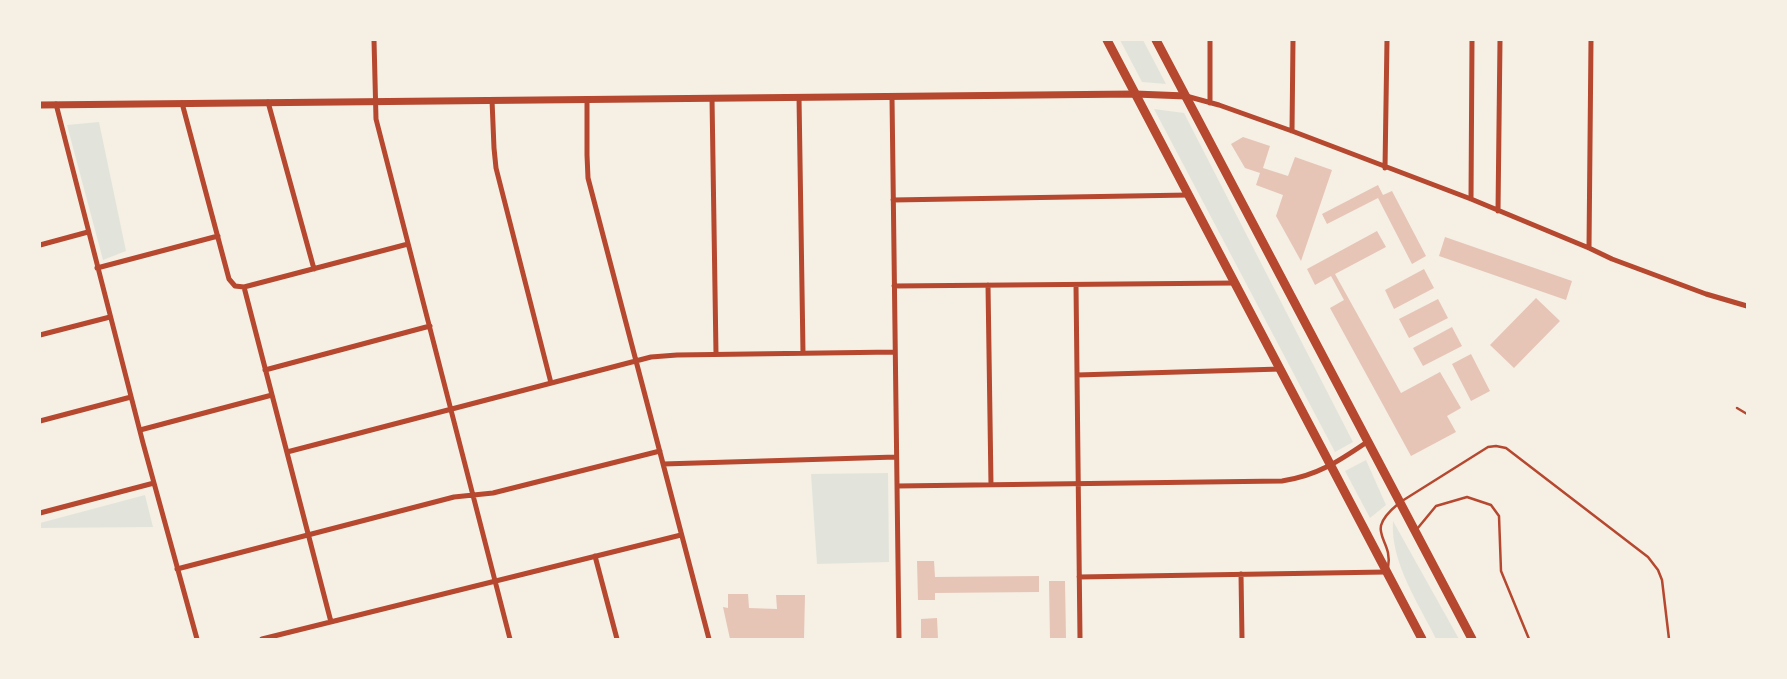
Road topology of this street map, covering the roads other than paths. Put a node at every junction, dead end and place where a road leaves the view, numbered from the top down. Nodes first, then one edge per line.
1 (374, 40) edge
2 (1107, 40) edge
3 (1156, 40) edge
4 (1210, 40) edge
5 (1293, 40) edge
6 (1387, 40) edge
7 (1472, 40) edge
8 (1500, 40) edge
9 (1591, 40) edge
10 (1135, 94) junction
11 (1186, 96) junction
12 (799, 97) junction
13 (892, 97) junction
14 (712, 98) junction
15 (492, 100) junction
16 (587, 100) junction
17 (268, 102) junction
18 (375, 102) junction
19 (182, 103) junction
20 (1210, 103) junction
21 (56, 104) junction
22 (40, 105) edge
23 (1292, 132) junction
24 (1385, 168) junction
25 (1188, 195) junction
26 (1471, 199) junction
27 (893, 200) junction
28 (1498, 211) junction
29 (88, 232) junction
30 (218, 236) junction
31 (408, 244) junction
32 (40, 245) edge
33 (1589, 248) junction
34 (97, 268) junction
35 (314, 269) junction
36 (1236, 284) junction
37 (988, 285) junction
38 (1076, 285) junction
39 (894, 286) junction
40 (244, 287) junction
41 (1747, 306) edge
42 (110, 317) junction
43 (430, 326) junction
44 (40, 335) edge
45 (895, 352) junction
46 (803, 353) junction
47 (716, 354) junction
48 (636, 360) junction
49 (1281, 369) junction
50 (265, 370) junction
51 (1077, 375) junction
52 (551, 383) junction
53 (272, 395) junction
54 (131, 397) junction
55 (1737, 408) dead end
56 (451, 409) junction
57 (1747, 414) edge
58 (40, 421) edge
59 (140, 430) junction
60 (1367, 442) junction
61 (660, 451) junction
62 (287, 452) junction
63 (896, 458) junction
64 (663, 464) junction
65 (1332, 466) junction
66 (154, 483) junction
67 (1078, 484) junction
68 (991, 485) junction
69 (897, 486) junction
70 (473, 495) junction
71 (1399, 503) junction
72 (40, 513) edge
73 (1414, 532) junction
74 (308, 534) junction
75 (681, 535) junction
76 (596, 556) junction
77 (177, 569) junction
78 (1387, 572) junction
79 (1241, 574) junction
80 (1079, 576) junction
81 (495, 581) junction
82 (331, 622) junction
83 (197, 639) edge
84 (262, 639) edge
85 (510, 639) edge
86 (617, 639) edge
87 (708, 639) edge
88 (899, 639) edge
89 (1080, 639) edge
90 (1242, 639) edge
91 (1422, 639) edge
92 (1472, 639) edge
93 (1529, 639) edge
94 (1669, 639) edge

1 - 18 street
2 - 10 main road
3 - 11 main road
4 - 20 street
5 - 23 street
6 - 24 street
7 - 26 street
8 - 28 street
9 - 33 street
10 - 11 street
10 - 13 street
10 - 25 main road
11 - 20 street
11 - 60 main road
12 - 13 street
12 - 14 street
12 - 46 street
13 - 27 street
14 - 16 street
14 - 47 street
15 - 16 street
15 - 18 street
15 - 52 street
16 - 48 street
17 - 18 street
17 - 19 street
17 - 35 street
18 - 31 street
19 - 21 street
19 - 30 street
20 - 23 street
21 - 22 street
21 - 29 street
23 - 24 street
24 - 26 street
25 - 27 street
25 - 36 main road
26 - 28 street
27 - 39 street
28 - 33 street
29 - 32 street
29 - 34 street
30 - 34 street
30 - 40 street
31 - 35 street
31 - 43 street
33 - 41 street
34 - 42 street
35 - 40 street
36 - 38 street
36 - 49 main road
37 - 38 street
37 - 39 street
37 - 68 street
38 - 51 street
39 - 45 street
40 - 50 street
42 - 44 street
42 - 54 street
43 - 50 street
43 - 56 street
45 - 46 street
45 - 63 street
46 - 47 street
47 - 48 street
48 - 52 street
48 - 61 street
49 - 51 street
49 - 65 main road
50 - 53 street
51 - 67 street
52 - 56 street
53 - 59 street
53 - 62 street
54 - 58 street
54 - 59 street
55 - 57 lane
56 - 62 street
56 - 70 street
59 - 66 street
60 - 65 street
60 - 71 main road
61 - 64 street
61 - 70 street
62 - 74 street
63 - 64 street
63 - 69 street
64 - 75 street
65 - 67 street
65 - 78 main road
66 - 72 street
66 - 77 street
67 - 68 street
67 - 80 street
68 - 69 street
69 - 88 street
70 - 74 street
70 - 81 street
71 - 73 main road
71 - 78 lane
71 - 94 lane
73 - 92 main road
73 - 93 lane
74 - 77 street
74 - 82 street
75 - 76 street
75 - 87 street
76 - 81 street
76 - 86 street
77 - 83 street
78 - 79 street
78 - 91 main road
79 - 80 street
79 - 90 street
80 - 89 street
81 - 82 street
81 - 85 street
82 - 84 street

